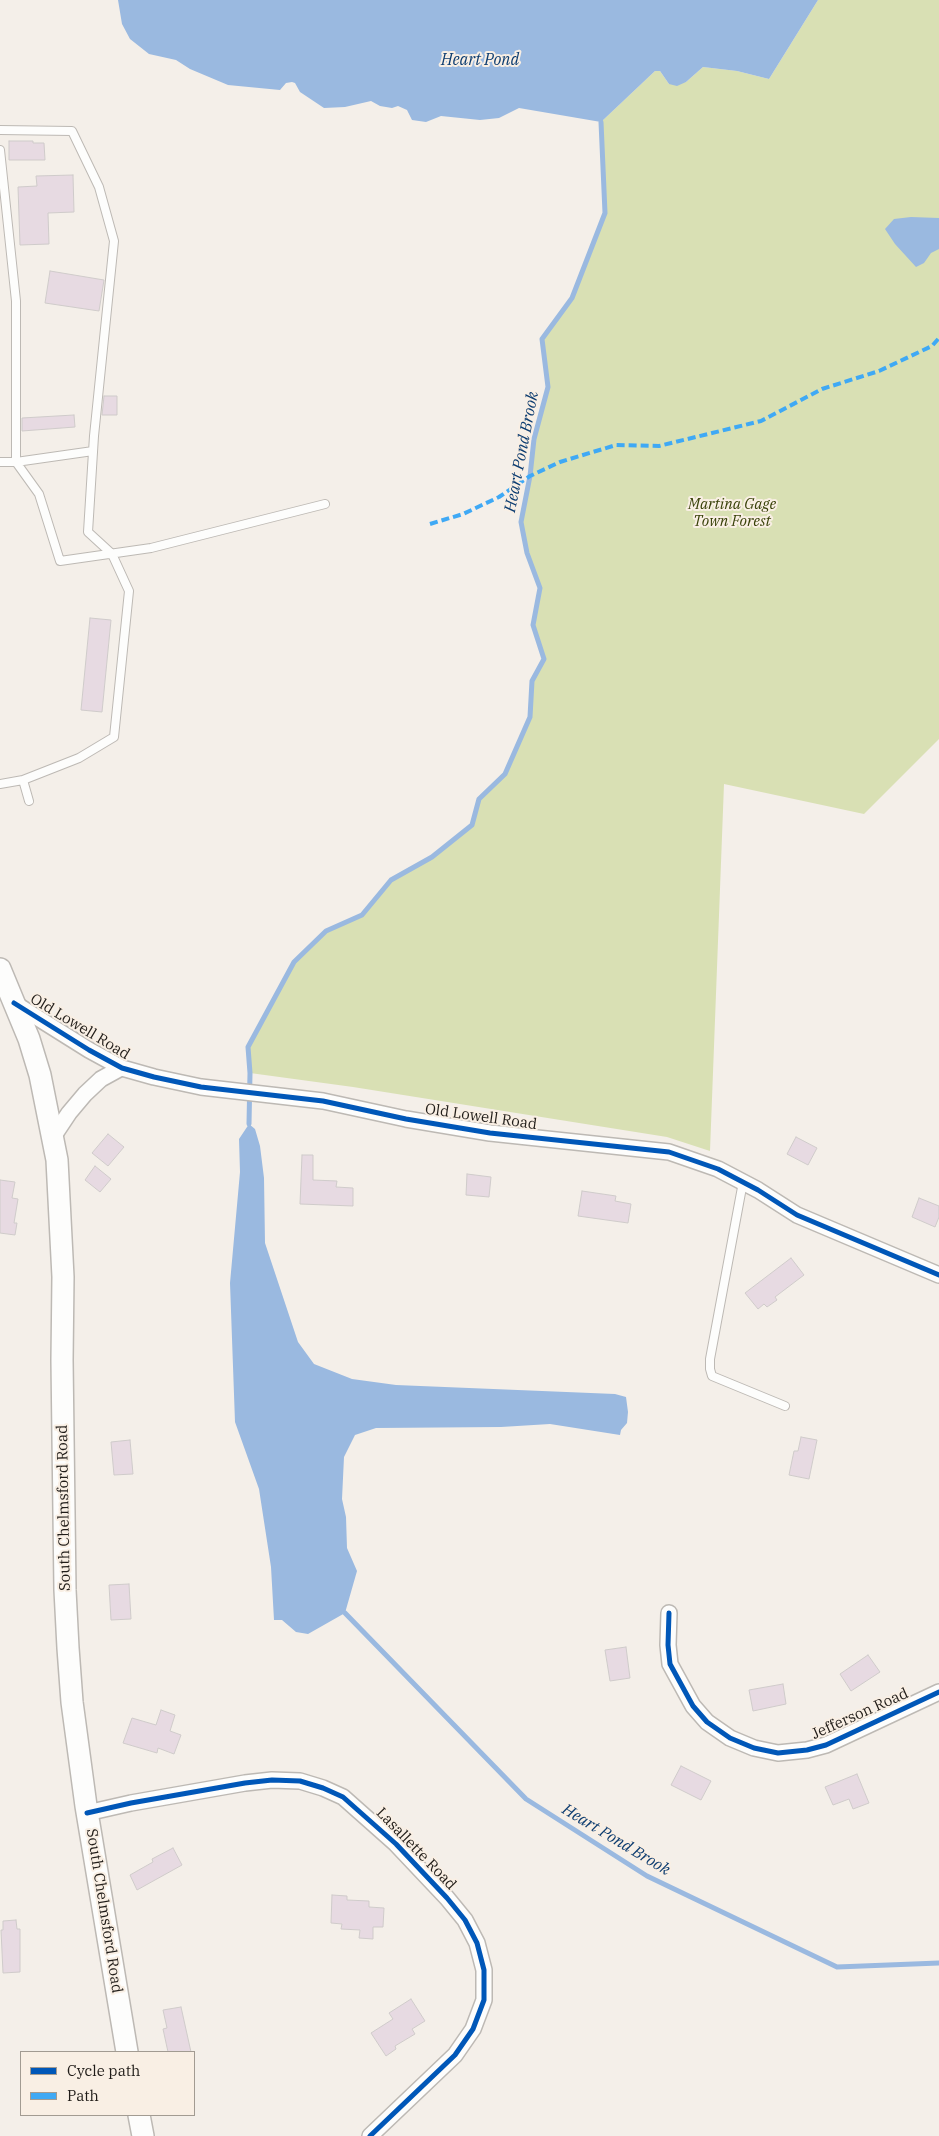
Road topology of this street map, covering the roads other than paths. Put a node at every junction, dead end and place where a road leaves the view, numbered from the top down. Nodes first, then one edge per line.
1 (0, 130) edge
2 (0, 150) edge
3 (93, 451) junction
4 (0, 462) edge
5 (16, 462) junction
6 (325, 504) dead end
7 (112, 554) junction
8 (23, 780) junction
9 (0, 784) edge
10 (29, 800) dead end
11 (0, 969) edge
12 (14, 1003) junction
13 (121, 1068) junction
14 (53, 1137) junction
15 (743, 1182) junction
16 (939, 1275) edge
17 (785, 1406) dead end
18 (670, 1613) dead end
19 (939, 1692) edge
20 (88, 1813) junction
21 (127, 2051) edge
22 (139, 2116) edge
23 (143, 2136) edge
24 (370, 2136) edge

1 - 3 lane
2 - 5 lane
3 - 5 lane
3 - 7 lane
4 - 5 lane
5 - 7 lane
6 - 7 lane
7 - 8 lane
8 - 9 lane
8 - 10 lane
11 - 12 main road, South Chelmsford Road
12 - 13 street, Old Lowell Road
12 - 14 main road, South Chelmsford Road
13 - 14 street, Old Lowell Road
13 - 15 street, Old Lowell Road
14 - 20 main road, South Chelmsford Road
15 - 16 street, Old Lowell Road
15 - 17 lane
18 - 19 street, Jefferson Road
20 - 21 main road, South Chelmsford Road
20 - 24 street, Lasallette Road
22 - 23 main road

